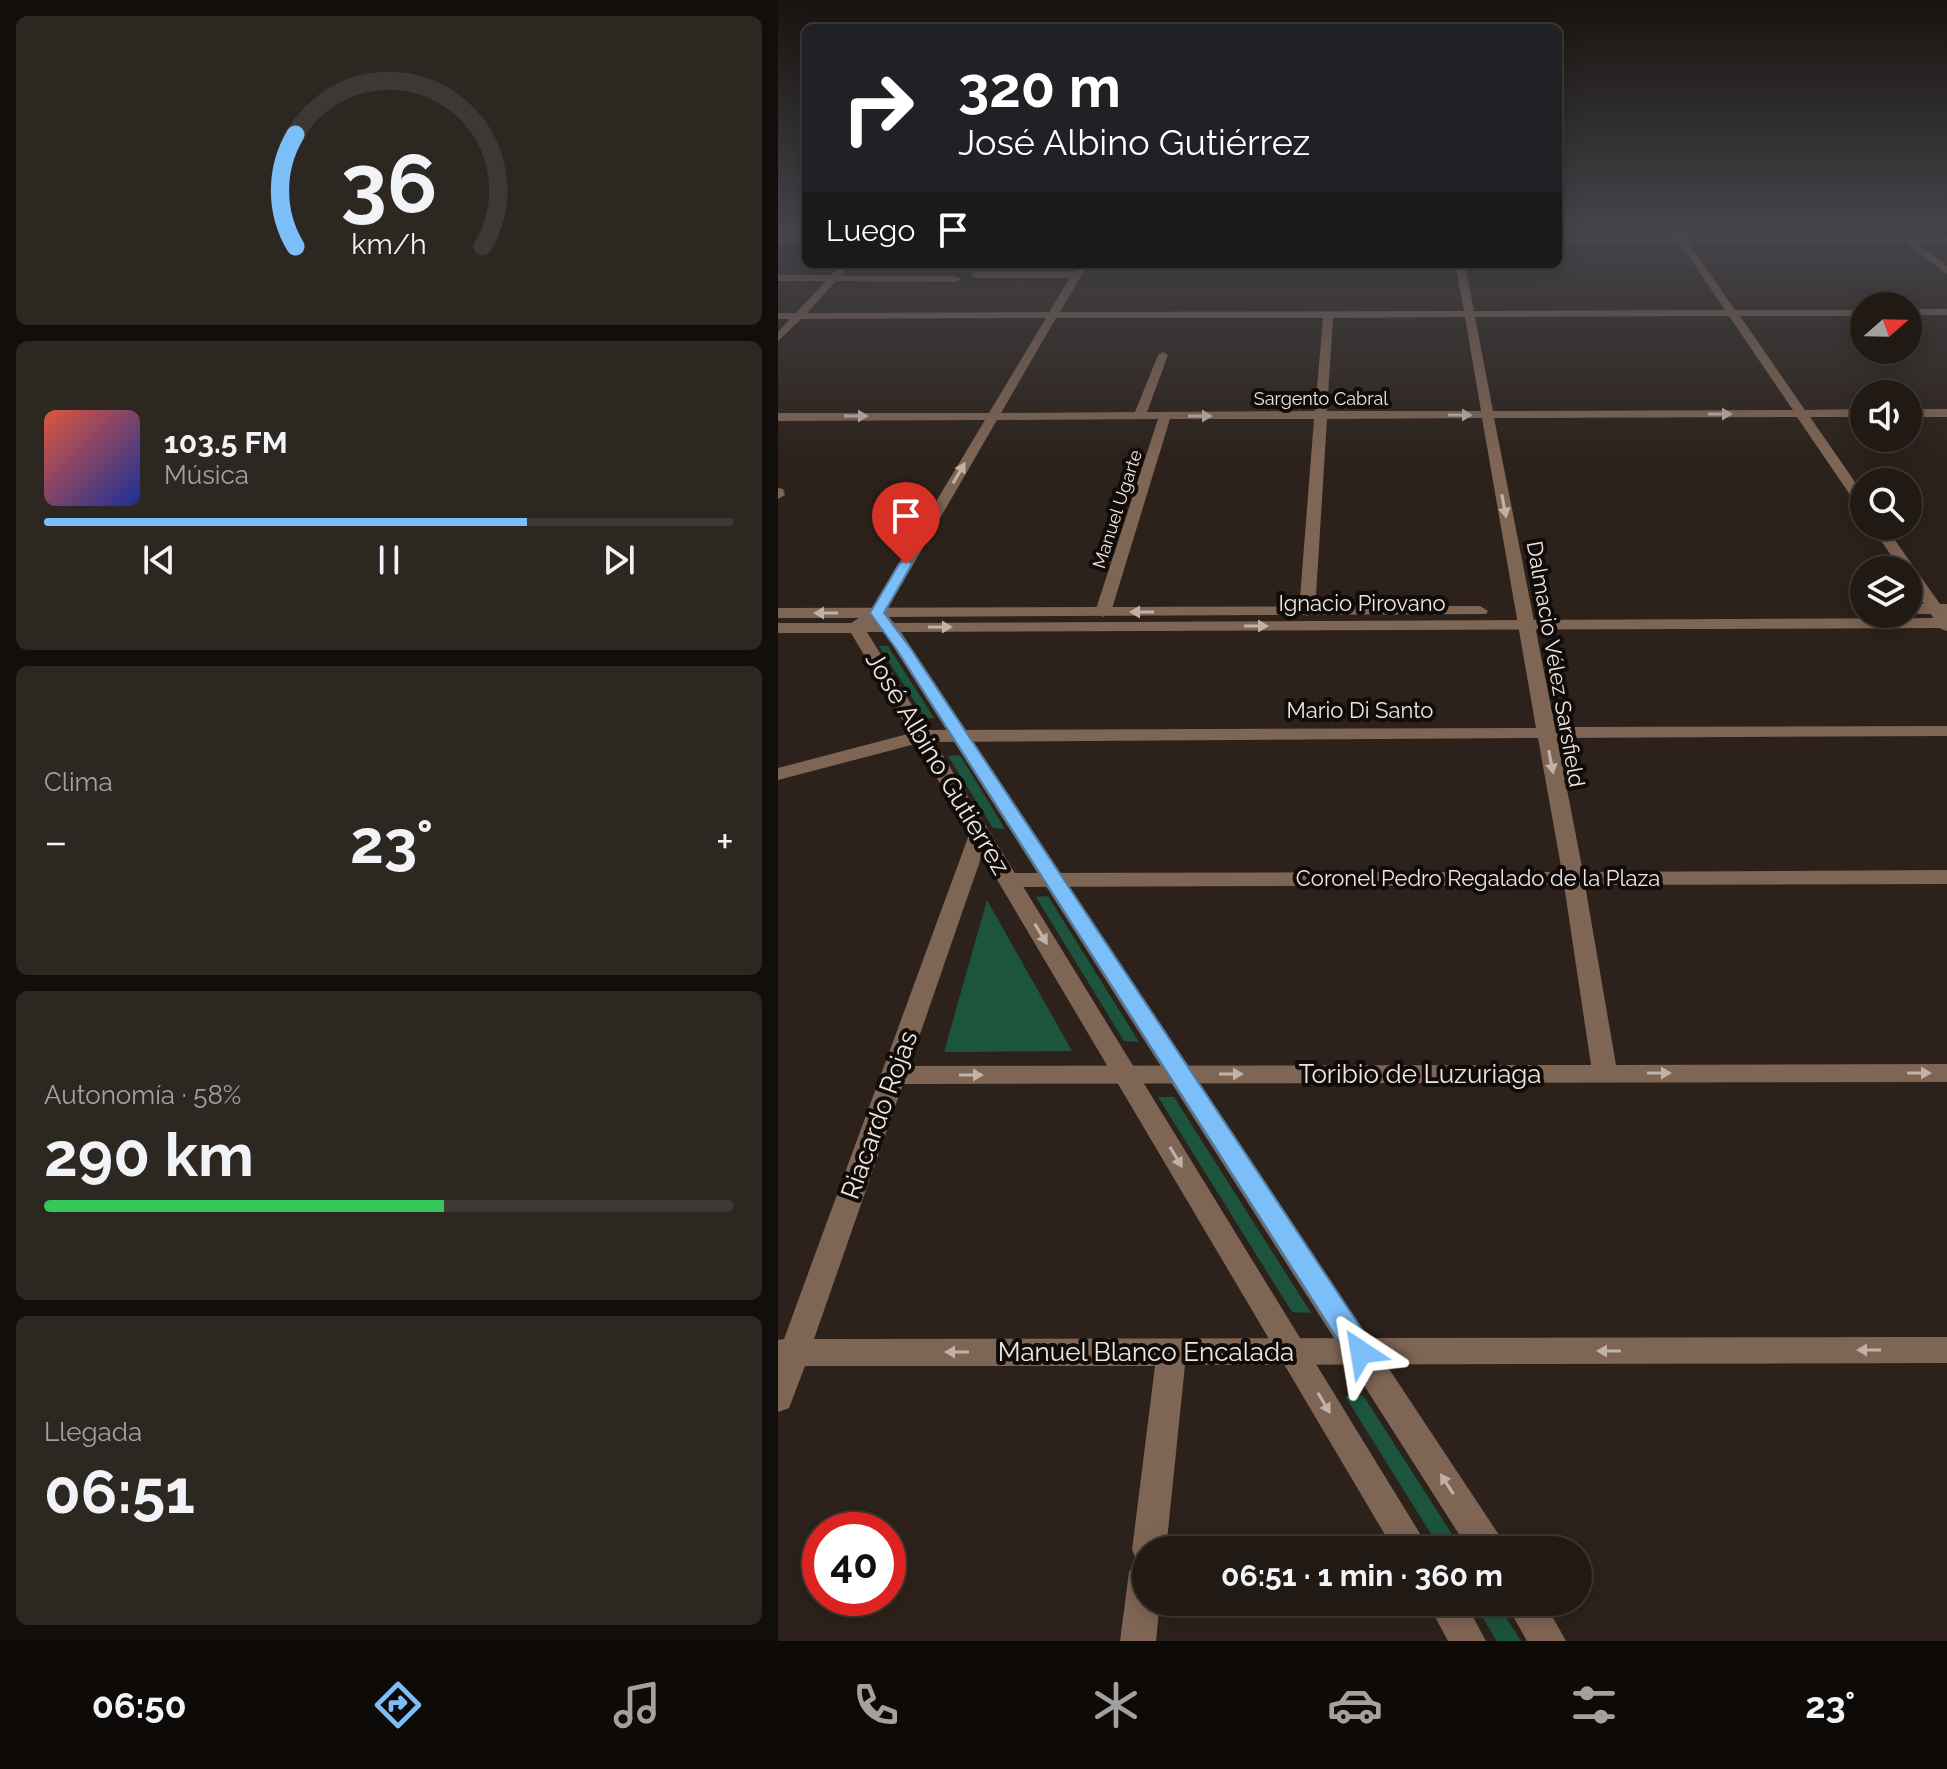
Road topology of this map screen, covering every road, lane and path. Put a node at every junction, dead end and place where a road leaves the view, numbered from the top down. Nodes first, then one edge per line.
1 (808, 307) edge
2 (1057, 307) edge
3 (1468, 307) edge
4 (1727, 307) edge
5 (1922, 312) edge
6 (1947, 312) edge
7 (1731, 313) junction
8 (1850, 313) edge
9 (1328, 314) junction
10 (1469, 314) junction
11 (1052, 315) junction
12 (778, 316) edge
13 (799, 316) junction
14 (778, 338) edge
15 (1163, 355) dead end
16 (1801, 413) junction
17 (1850, 413) edge
18 (1922, 413) edge
19 (1947, 413) edge
20 (1488, 415) junction
21 (992, 416) junction
22 (1139, 416) junction
23 (1165, 416) junction
24 (1321, 416) junction
25 (778, 417) edge
26 (1850, 485) edge
27 (1888, 540) edge
28 (1850, 609) edge
29 (1307, 611) junction
30 (1103, 612) junction
31 (1922, 612) edge
32 (778, 613) edge
33 (1525, 617) junction
34 (1944, 618) edge
35 (874, 623) junction
36 (778, 628) edge
37 (1947, 731) edge
38 (1546, 733) junction
39 (960, 735) junction
40 (923, 736) junction
41 (778, 774) edge
42 (980, 832) junction
43 (1573, 877) junction
44 (1947, 877) edge
45 (1053, 878) junction
46 (1009, 880) junction
47 (1605, 1073) junction
48 (1947, 1073) edge
49 (1126, 1074) junction
50 (1179, 1074) junction
51 (893, 1075) junction
52 (1172, 1350) junction
53 (1947, 1350) edge
54 (1293, 1352) junction
55 (1361, 1352) junction
56 (786, 1353) edge
57 (778, 1398) edge
58 (1151, 1536) edge
59 (1405, 1536) edge
60 (1480, 1536) edge
61 (1141, 1616) edge
62 (1453, 1616) edge
63 (1532, 1616) edge
64 (1138, 1641) edge
65 (1468, 1641) edge
66 (1548, 1641) edge

1 - 13 street
2 - 11 street
3 - 10 street, Dalmacio Vélez Sarsfield
4 - 7 street
5 - 6 street
7 - 8 street
7 - 10 street
7 - 16 street
9 - 10 street
9 - 11 street
9 - 24 street
10 - 20 street, Dalmacio Vélez Sarsfield
11 - 13 street
11 - 21 street
12 - 13 street
13 - 14 street
15 - 22 street
16 - 17 street, Sargento Cabral
20 -> 16 street, Sargento Cabral
16 - 26 street
18 - 19 street
24 -> 20 street, Sargento Cabral
20 -> 33 street, Dalmacio Vélez Sarsfield
21 - 22 street, Sargento Cabral
25 -> 21 street, Sargento Cabral
35 -> 21 street
22 - 23 street, Sargento Cabral
23 -> 24 street, Sargento Cabral
23 - 30 street, Manuel Ugarte
24 - 29 street
27 - 34 street
28 - 33 street, Ignacio Pirovano
29 -> 30 street, Ignacio Pirovano
29 - 33 street, Ignacio Pirovano
30 - 35 street, Ignacio Pirovano
31 - 34 street
35 -> 32 street, Ignacio Pirovano
33 - 34 street, Ignacio Pirovano
35 -> 33 street, Ignacio Pirovano
33 - 38 street, Dalmacio Vélez Sarsfield
35 - 36 street, Ignacio Pirovano
35 - 39 street, José Albino Gutierrez
35 - 40 street, José Albino Gutierrez
37 - 38 street, Mario Di Santo
38 - 39 street, Mario Di Santo
38 -> 43 street, Dalmacio Vélez Sarsfield
39 - 40 street, Mario Di Santo
39 - 45 street, José Albino Gutierrez
40 - 41 street, Mario Di Santo
40 - 42 street, José Albino Gutierrez
42 - 46 street, José Albino Gutierrez
42 - 51 street, Riacardo Rojas
43 - 44 street, Coronel Pedro Regalado de la Plaza
43 - 45 street, Coronel Pedro Regalado de la Plaza
43 - 47 street, Dalmacio Vélez Sarsfield
45 - 46 street, Coronel Pedro Regalado de la Plaza
45 - 50 street, José Albino Gutierrez
46 -> 49 street, José Albino Gutierrez
47 -> 48 street, Toribio de Luzuriaga
50 -> 47 street, Toribio de Luzuriaga
49 - 50 street, Toribio de Luzuriaga
51 -> 49 street, Toribio de Luzuriaga
49 -> 54 street, José Albino Gutierrez
50 - 55 street, José Albino Gutierrez
51 - 56 street, Riacardo Rojas
52 - 54 street, Manuel Blanco Encalada
52 -> 56 street, Manuel Blanco Encalada
52 - 58 street
53 -> 55 street, Manuel Blanco Encalada
54 - 55 street, Manuel Blanco Encalada
54 -> 59 street, José Albino Gutierrez
60 -> 55 street, José Albino Gutierrez
56 - 57 street, Riacardo Rojas
61 - 64 street
62 - 65 street
63 - 66 street

